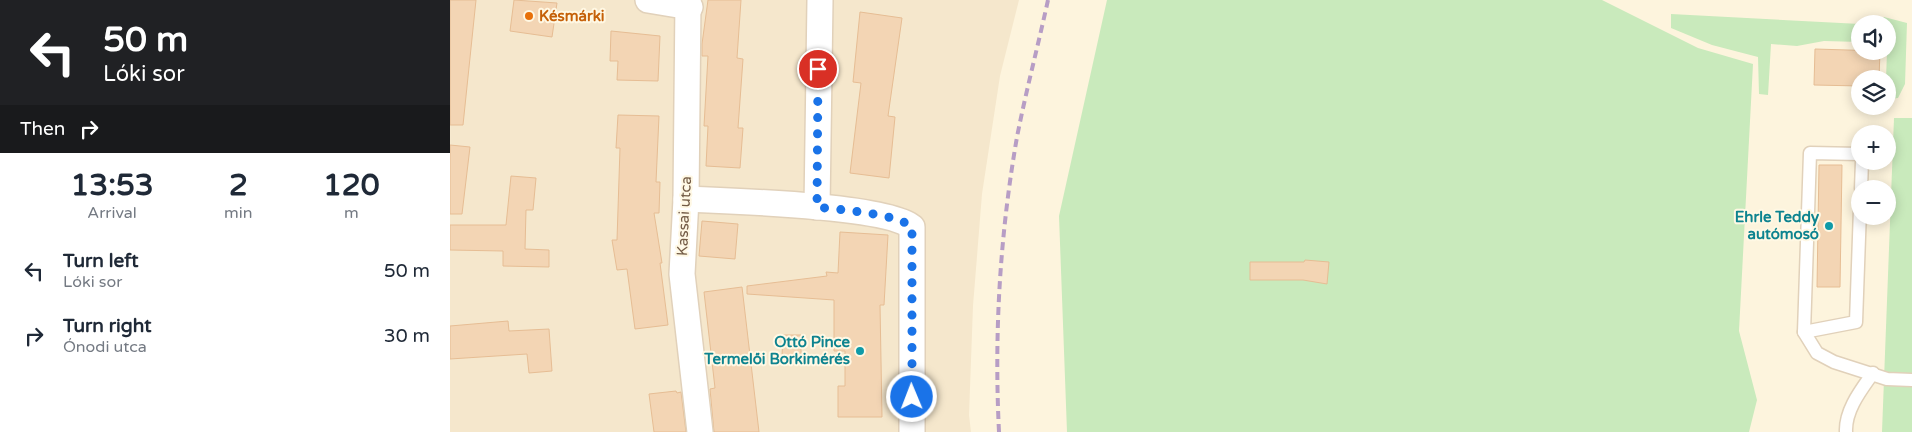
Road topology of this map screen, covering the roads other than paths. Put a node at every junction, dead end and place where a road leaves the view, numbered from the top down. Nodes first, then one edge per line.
1 (648, 0) edge
2 (820, 0) edge
3 (689, 4) edge
4 (1851, 154) edge
5 (686, 200) junction
6 (817, 207) junction
7 (1859, 225) edge
8 (1804, 332) junction
9 (1873, 373) junction
10 (1912, 380) edge
11 (700, 432) edge
12 (912, 432) edge
13 (1846, 432) edge

1 - 3 street
2 - 6 street
3 - 5 street, Kassai utca
4 - 8 lane
5 - 6 street
5 - 11 street, Kassai utca
6 - 12 street
7 - 8 lane
8 - 9 lane
9 - 10 lane
9 - 13 lane

